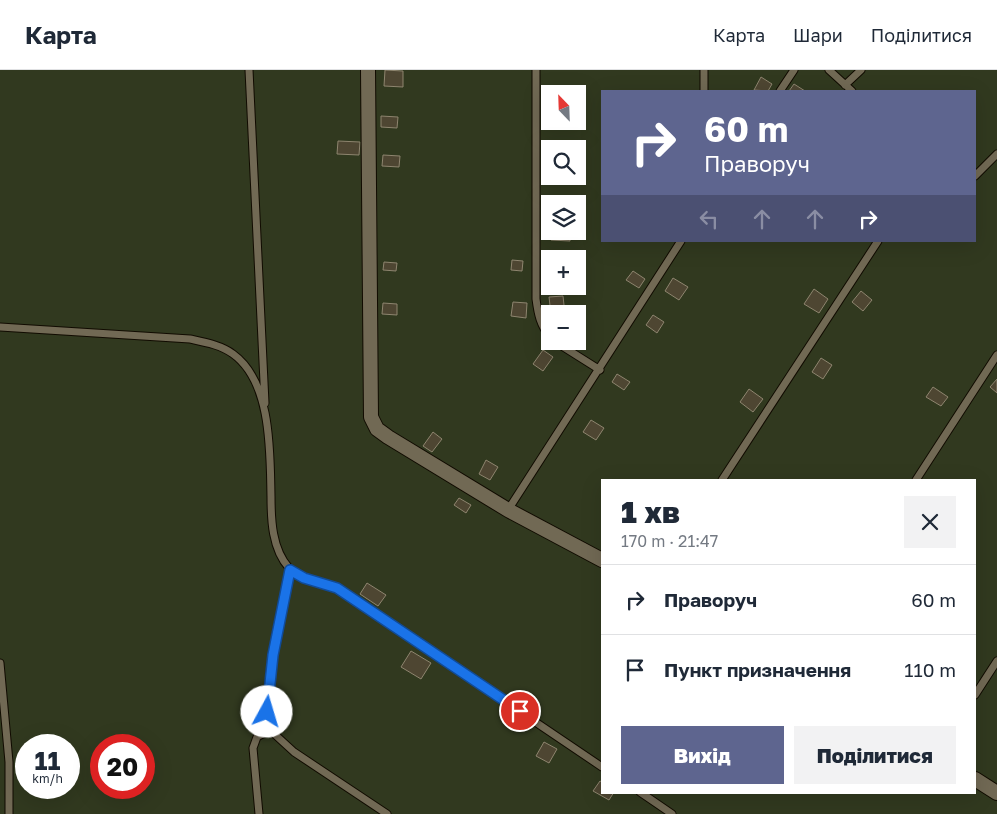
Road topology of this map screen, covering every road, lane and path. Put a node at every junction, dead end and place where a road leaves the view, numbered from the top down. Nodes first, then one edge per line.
1 (249, 70) edge
2 (368, 70) edge
3 (536, 70) edge
4 (704, 70) edge
5 (794, 70) edge
6 (829, 70) edge
7 (861, 70) edge
8 (846, 85) junction
9 (704, 90) edge
10 (781, 90) edge
11 (851, 90) edge
12 (997, 154) edge
13 (976, 175) edge
14 (680, 242) edge
15 (877, 242) edge
16 (541, 323) edge
17 (0, 327) edge
18 (568, 350) edge
19 (997, 355) edge
20 (600, 370) junction
21 (265, 413) junction
22 (723, 479) edge
23 (917, 479) edge
24 (508, 510) junction
25 (601, 559) edge
26 (290, 570) junction
27 (997, 661) edge
28 (0, 663) edge
29 (976, 693) edge
30 (270, 730) junction
31 (601, 766) edge
32 (976, 780) edge
33 (997, 793) edge
34 (643, 794) edge
35 (9, 814) edge
36 (259, 814) edge
37 (387, 814) edge
38 (672, 814) edge

1 - 21 lane
2 - 24 street
3 - 16 lane
4 - 9 lane
5 - 10 lane
6 - 8 lane
7 - 8 lane
8 - 11 lane
12 - 13 lane
14 - 20 lane
15 - 22 lane
17 - 21 lane
18 - 20 lane
19 - 23 lane
20 - 24 lane
21 - 26 lane
24 - 25 street
26 - 30 lane
26 - 31 lane
27 - 29 lane
28 - 35 lane
30 - 36 lane
30 - 37 lane
32 - 33 street
34 - 38 lane

